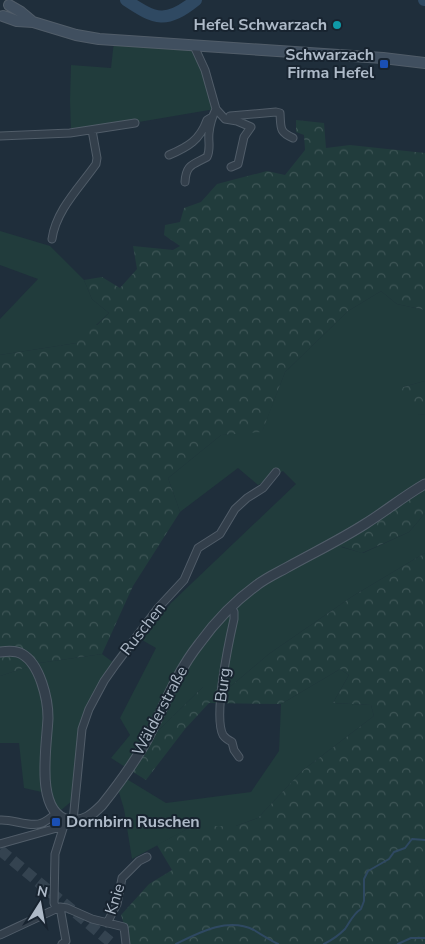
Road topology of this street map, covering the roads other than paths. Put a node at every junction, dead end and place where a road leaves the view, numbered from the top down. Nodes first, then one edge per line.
1 (11, 3) edge
2 (2, 19) edge
3 (34, 22) junction
4 (194, 46) junction
5 (425, 63) edge
6 (218, 112) junction
7 (212, 117) junction
8 (135, 123) dead end
9 (92, 130) junction
10 (0, 136) edge
11 (293, 138) dead end
12 (169, 154) dead end
13 (232, 167) dead end
14 (185, 182) dead end
15 (52, 239) dead end
16 (276, 472) dead end
17 (425, 484) edge
18 (231, 607) junction
19 (0, 652) edge
20 (239, 757) dead end
21 (56, 814) junction
22 (0, 820) edge
23 (67, 822) junction
24 (0, 844) edge
25 (147, 857) dead end
26 (58, 907) junction
27 (107, 923) junction
28 (0, 935) edge
29 (62, 944) edge
30 (126, 944) edge

1 - 2 main road
1 - 3 main road
2 - 3 main road
3 - 4 main road
4 - 5 main road
4 - 6 street
6 - 7 street
6 - 11 street
6 - 13 street
7 - 12 street
7 - 14 street
8 - 9 street
9 - 10 street
9 - 15 street
16 - 23 street, Ruschen
17 - 18 street, Wälderstraße
18 - 20 street, Burg
18 - 23 street, Wälderstraße
19 - 21 street
21 - 22 street
21 - 23 street
23 - 24 street
23 - 26 street
25 - 27 street, Knie
26 - 27 street, Knie
26 - 28 street
26 - 29 street
27 - 30 street, Knie

